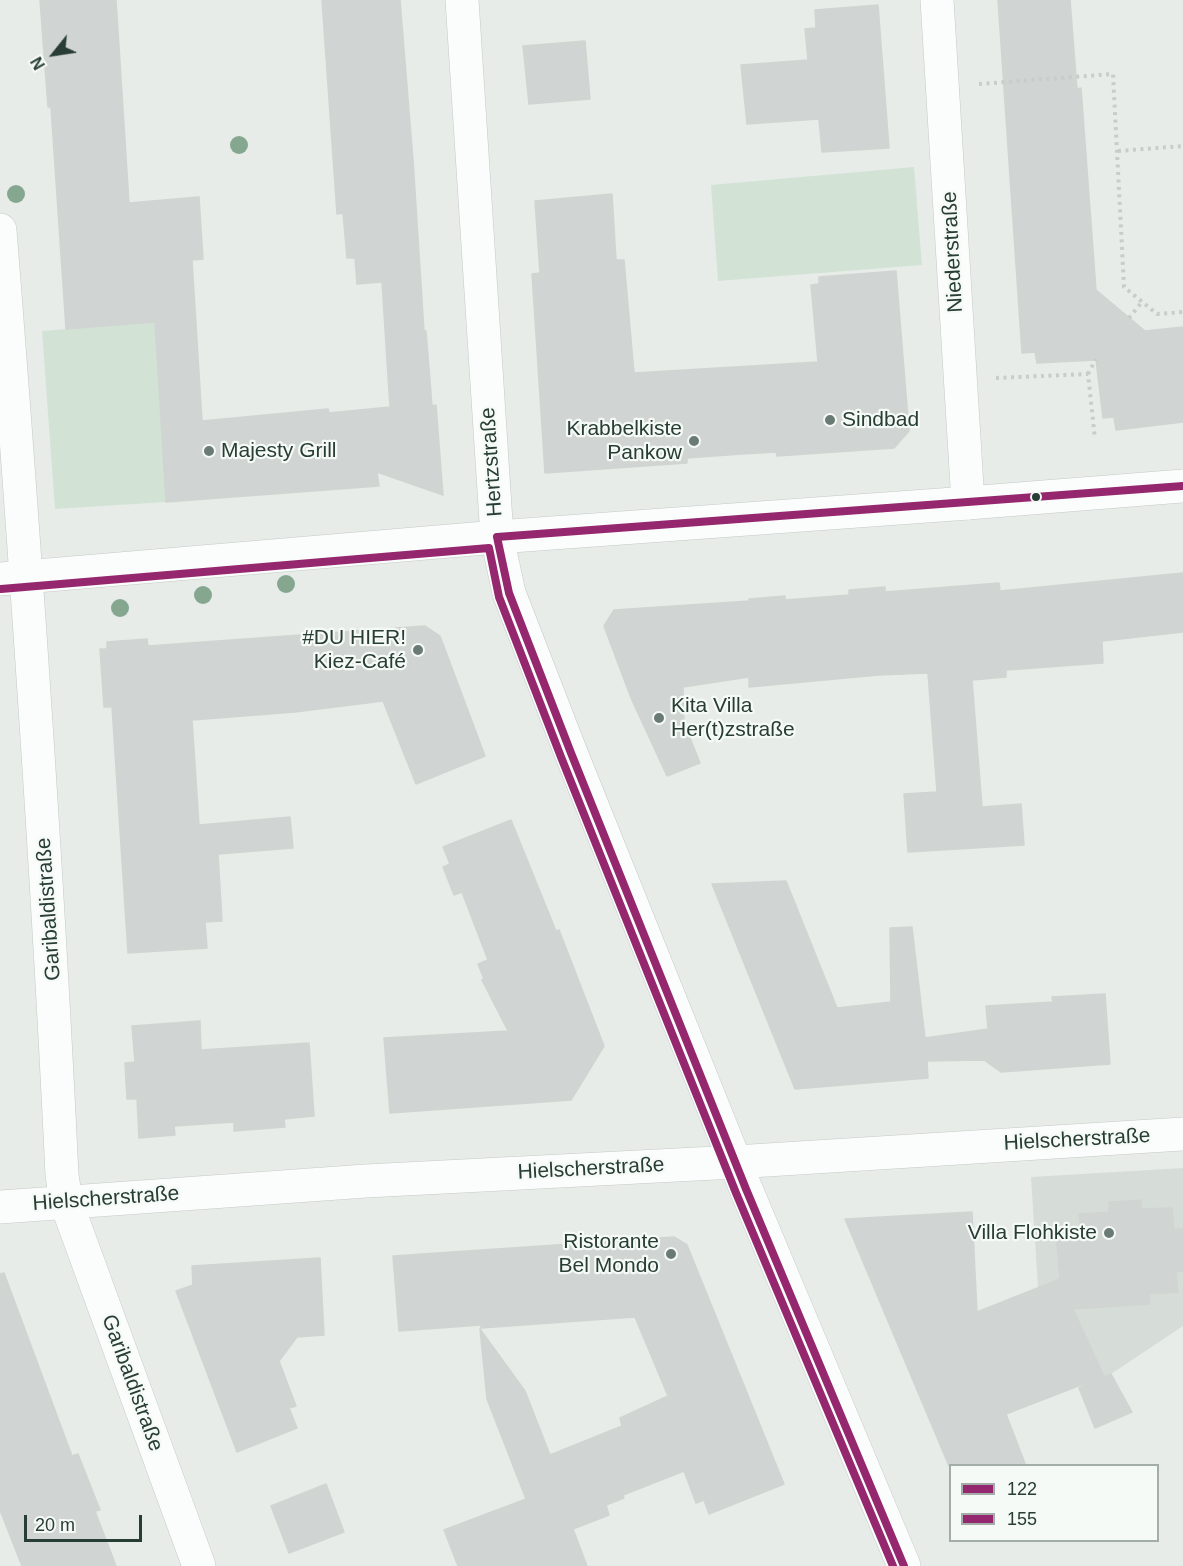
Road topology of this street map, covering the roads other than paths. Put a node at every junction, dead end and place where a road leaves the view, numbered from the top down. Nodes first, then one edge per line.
1 (462, 0) edge
2 (937, 0) edge
3 (0, 230) edge
4 (1183, 486) edge
5 (968, 503) junction
6 (497, 537) junction
7 (14, 578) edge
8 (1183, 1134) edge
9 (735, 1162) junction
10 (66, 1202) junction
11 (0, 1207) edge
12 (199, 1566) edge
13 (904, 1566) edge

1 - 6 street, Hertzstraße
2 - 5 street, Niederstraße
3 - 7 street, Garibaldistraße
4 - 5 street
5 - 6 street
6 - 7 street
6 - 9 street, Hertzstraße
7 - 10 street, Garibaldistraße
8 - 9 street, Hielscherstraße
9 - 10 street, Hielscherstraße
9 - 13 street, Hertzstraße
10 - 11 street, Hielscherstraße
10 - 12 street, Garibaldistraße

